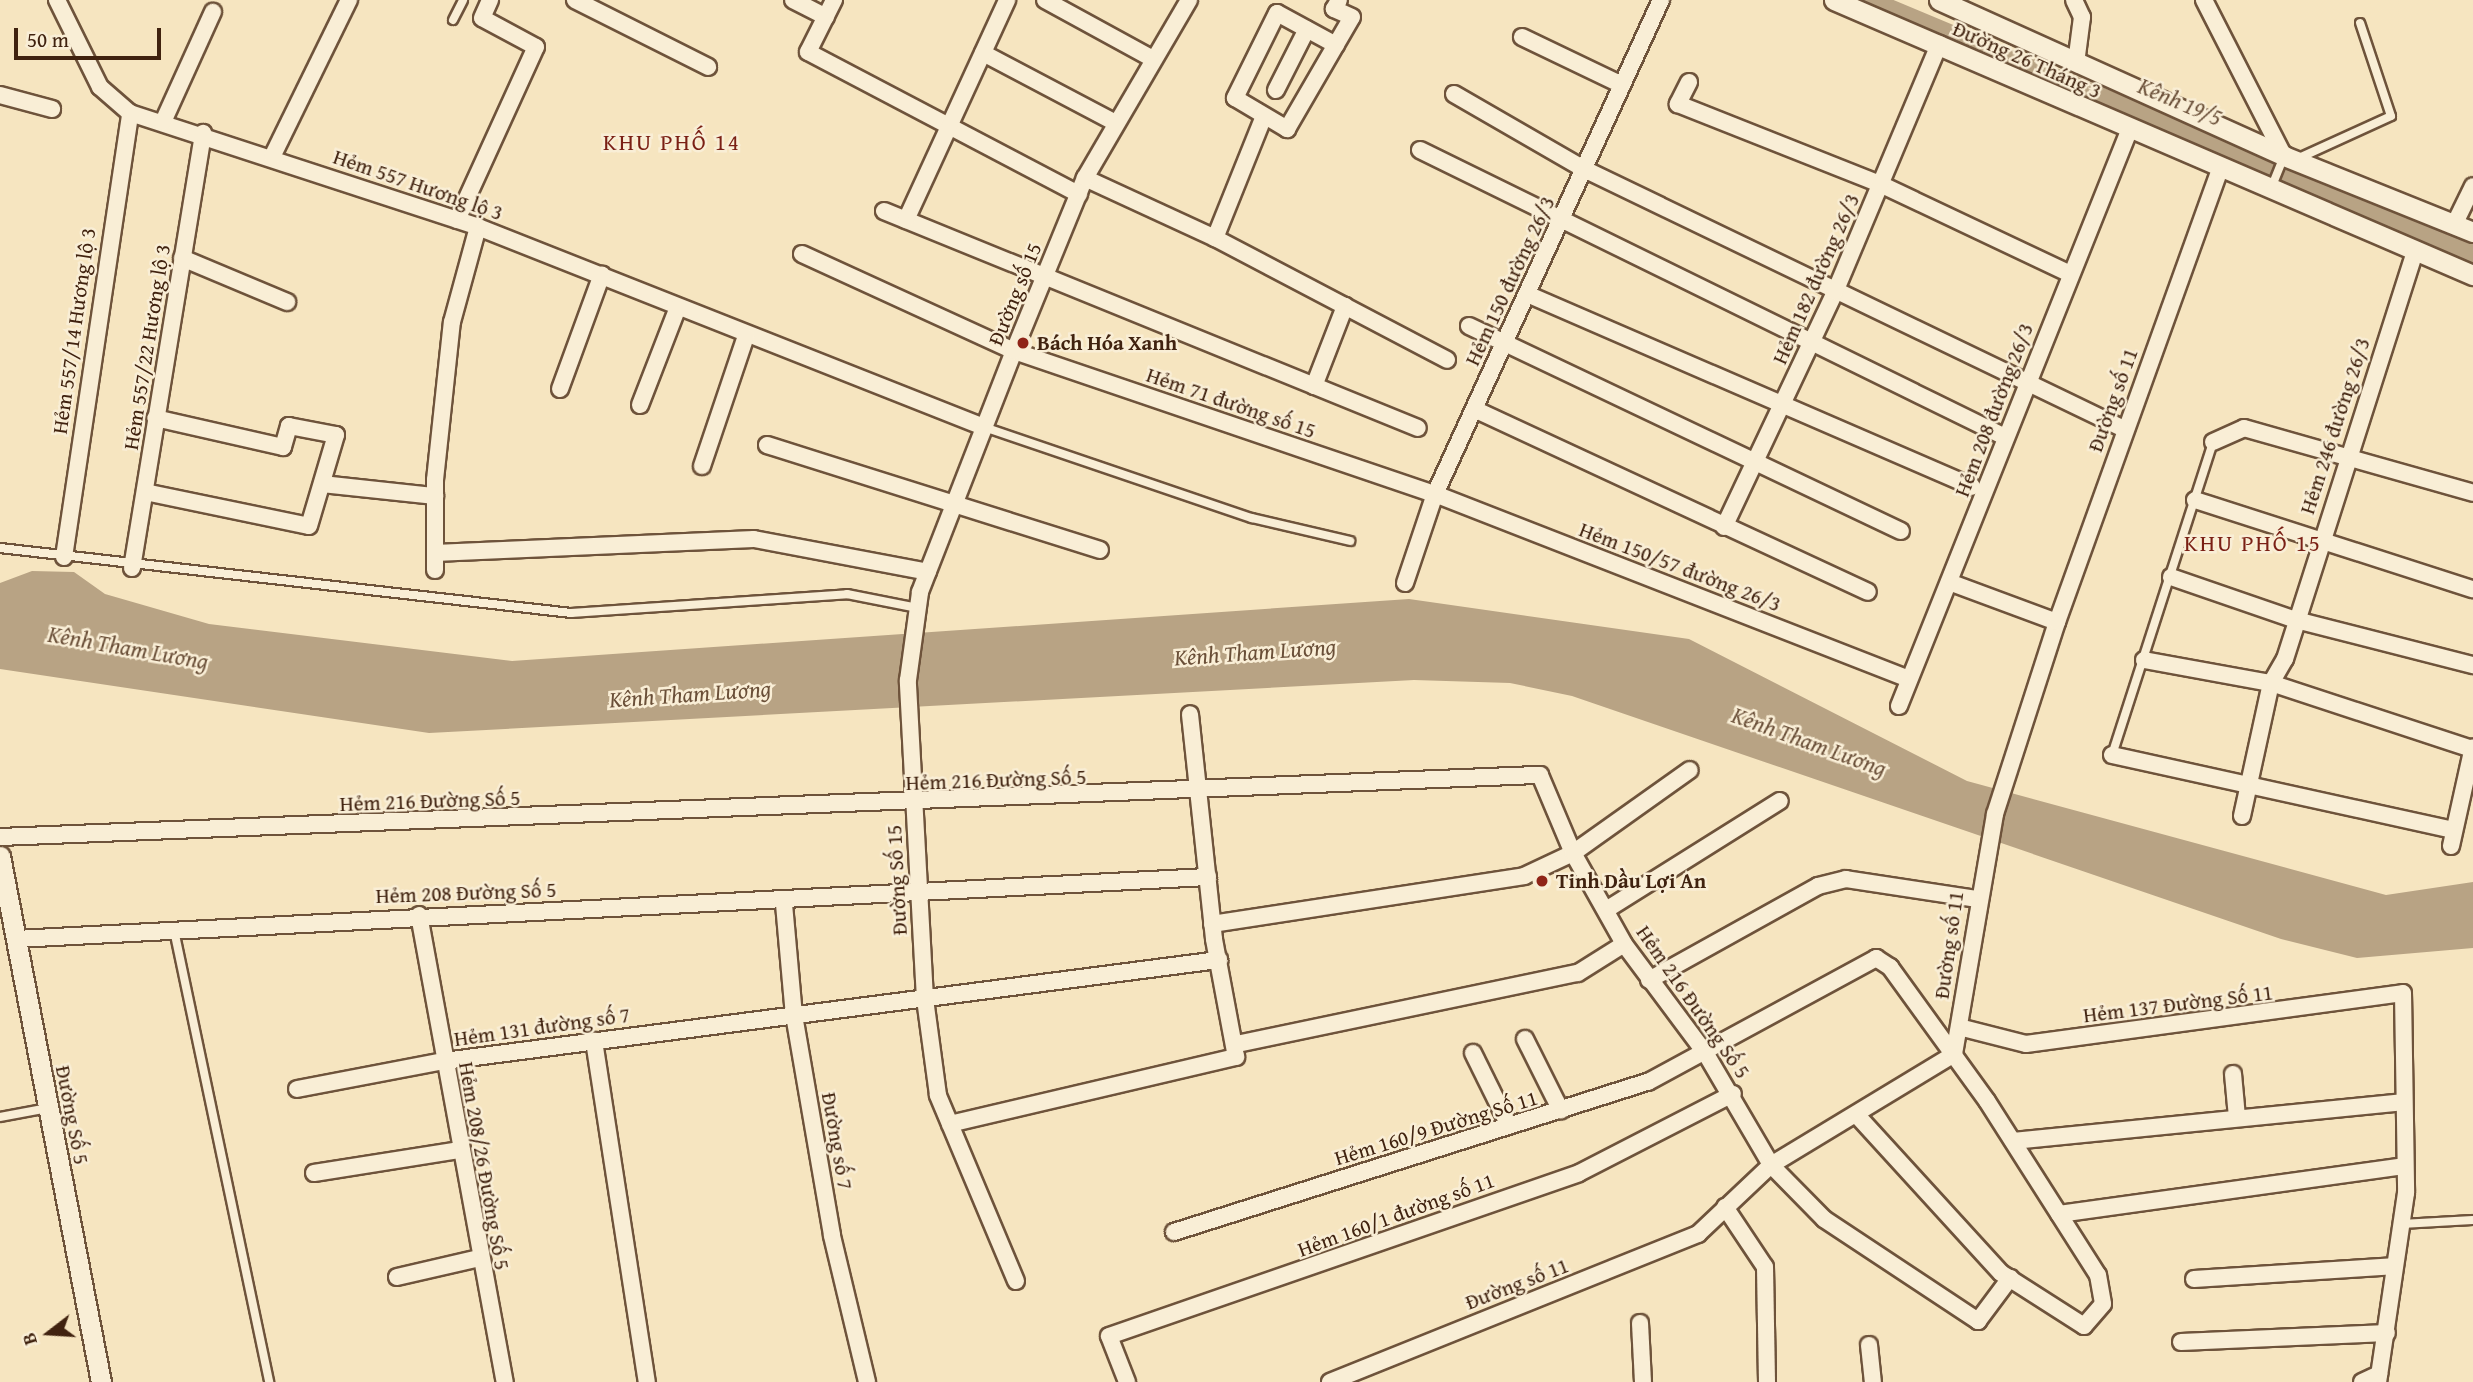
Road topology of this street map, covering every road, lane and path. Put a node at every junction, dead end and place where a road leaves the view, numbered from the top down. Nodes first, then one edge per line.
1 (57, 0) edge
2 (349, 0) edge
3 (463, 0) edge
4 (470, 0) edge
5 (575, 0) edge
6 (793, 0) edge
7 (834, 0) edge
8 (1007, 0) edge
9 (1045, 0) edge
10 (1189, 0) edge
11 (1339, 0) edge
12 (1661, 0) edge
13 (1834, 0) edge
14 (1939, 0) edge
15 (2074, 0) edge
16 (2204, 0) edge
17 (488, 4) edge
18 (213, 12) dead end
19 (825, 17) junction
20 (453, 20) dead end
21 (2360, 23) dead end
22 (1307, 29) junction
23 (1522, 37) dead end
24 (1939, 44) junction
25 (1336, 45) junction
26 (983, 53) junction
27 (1151, 58) junction
28 (2076, 63) junction
29 (708, 67) dead end
30 (1689, 82) dead end
31 (1622, 85) junction
32 (1276, 90) dead end
33 (1454, 94) dead end
34 (0, 95) edge
35 (52, 109) dead end
36 (130, 113) junction
37 (1264, 116) junction
38 (163, 122) junction
39 (952, 122) junction
40 (1114, 122) junction
41 (2129, 131) junction
42 (203, 133) junction
43 (1420, 150) dead end
44 (272, 156) junction
45 (2288, 158) junction
46 (1584, 169) junction
47 (2220, 170) junction
48 (1880, 184) junction
49 (1082, 186) junction
50 (2473, 186) edge
51 (2271, 188) junction
52 (884, 211) dead end
53 (1562, 219) junction
54 (457, 220) junction
55 (906, 220) junction
56 (2454, 225) junction
57 (478, 227) junction
58 (2473, 232) edge
59 (1215, 237) junction
60 (2415, 251) junction
61 (802, 254) dead end
62 (182, 258) junction
63 (602, 274) junction
64 (2070, 274) junction
65 (2473, 275) edge
66 (1044, 278) junction
67 (1835, 292) junction
68 (1527, 294) junction
69 (287, 302) dead end
70 (1345, 306) junction
71 (678, 307) junction
72 (1469, 326) dead end
73 (746, 336) junction
74 (1505, 340) junction
75 (1807, 345) junction
76 (1014, 351) junction
77 (1447, 360) dead end
78 (2026, 382) junction
79 (1314, 386) junction
80 (560, 389) dead end
81 (1785, 404) junction
82 (640, 405) dead end
83 (1474, 409) junction
84 (155, 418) junction
85 (984, 427) junction
86 (1418, 428) dead end
87 (2124, 429) junction
88 (2006, 437) junction
89 (2213, 442) joint
90 (767, 445) dead end
91 (2346, 454) junction
92 (1754, 463) junction
93 (702, 466) dead end
94 (322, 484) junction
95 (1972, 487) dead end
96 (145, 492) junction
97 (2473, 493) edge
98 (1434, 494) junction
99 (435, 496) junction
100 (2194, 500) junction
101 (956, 501) junction
102 (1724, 527) junction
103 (1901, 531) dead end
104 (1350, 541) dead end
105 (2320, 541) junction
106 (0, 548) edge
107 (1100, 550) dead end
108 (64, 557) junction
109 (132, 568) junction
110 (928, 572) junction
111 (2171, 577) junction
112 (1949, 582) junction
113 (1405, 583) dead end
114 (2473, 589) edge
115 (1868, 592) dead end
116 (917, 614) junction
117 (2296, 621) junction
118 (2057, 622) junction
119 (2144, 660) junction
120 (2473, 665) edge
121 (1909, 679) junction
122 (2271, 683) junction
123 (1899, 706) dead end
124 (1190, 714) dead end
125 (2473, 748) edge
126 (2112, 755) joint
127 (1690, 770) dead end
128 (2245, 781) junction
129 (1198, 793) junction
130 (1780, 801) dead end
131 (915, 804) junction
132 (2242, 816) dead end
133 (0, 837) edge
134 (1573, 853) junction
135 (0, 856) edge
136 (1208, 877) junction
137 (918, 895) junction
138 (1976, 899) junction
139 (784, 904) junction
140 (1606, 910) junction
141 (419, 915) junction
142 (1212, 924) junction
143 (173, 928) junction
144 (16, 939) junction
145 (1625, 944) junction
146 (1219, 960) junction
147 (1649, 980) junction
148 (925, 999) junction
149 (794, 1014) junction
150 (1959, 1027) junction
151 (1525, 1039) dead end
152 (594, 1041) junction
153 (1237, 1051) junction
154 (1473, 1053) dead end
155 (1706, 1054) junction
156 (1954, 1054) junction
157 (444, 1061) junction
158 (2234, 1074) dead end
159 (297, 1089) dead end
160 (1732, 1094) junction
161 (2402, 1102) junction
162 (48, 1108) junction
163 (1562, 1111) junction
164 (1856, 1114) junction
165 (0, 1117) edge
166 (2237, 1117) junction
167 (950, 1124) junction
168 (1509, 1126) junction
169 (2013, 1141) junction
170 (460, 1150) junction
171 (1771, 1165) junction
172 (2404, 1166) junction
173 (314, 1173) dead end
174 (1725, 1207) junction
175 (2059, 1214) junction
176 (2473, 1220) edge
177 (2401, 1224) junction
178 (1174, 1232) dead end
179 (479, 1258) junction
180 (2393, 1266) junction
181 (397, 1277) dead end
182 (2010, 1278) junction
183 (2194, 1279) dead end
184 (1016, 1281) dead end
185 (1640, 1323) dead end
186 (2387, 1334) junction
187 (2181, 1342) dead end
188 (1869, 1345) dead end
189 (2378, 1378) edge
190 (101, 1382) edge
191 (269, 1382) edge
192 (505, 1382) edge
193 (647, 1382) edge
194 (867, 1382) edge
195 (1127, 1382) edge
196 (1330, 1382) edge
197 (1643, 1382) edge
198 (1767, 1382) edge
199 (1873, 1382) edge
200 (2362, 1382) edge

1 - 36 street, Hẻm 557 Hương lộ 3
2 - 44 street
3 - 20 lane
4 - 17 street
5 - 29 street
6 - 19 street
7 - 19 street
8 - 26 street
9 - 27 street
10 - 27 street, Đường số 15
11 - 25 street
12 - 31 street, Hẻm 150 đường 26/3
13 - 24 street, Đường 26 Tháng 3
14 - 28 street, Đường 26 Tháng 3
15 - 28 street
16 - 45 street
17 - 54 street
18 - 38 street
19 - 39 street
21 - 45 lane
22 - 25 street
22 - 32 street
22 - 37 street
23 - 31 street
24 - 41 street, Đường 26 Tháng 3
24 - 48 street, Hẻm 182 đường 26/3
25 - 37 street
26 - 39 street
26 - 40 street
27 - 40 street, Đường số 15
28 - 45 street, Đường 26 Tháng 3
30 - 48 street
31 - 46 street, Hẻm 150 đường 26/3
33 - 46 street
34 - 35 street
36 - 38 street, Hẻm 557 Hương lộ 3
36 - 108 street, Hẻm 557/14 Hương lộ 3
37 - 59 street
38 - 42 street, Hẻm 557 Hương lộ 3
39 - 49 street
39 - 55 street
40 - 49 street, Đường số 15
41 - 47 street, Đường 26 Tháng 3
41 - 64 street, Hẻm 208 đường 26/3
42 - 44 street, Hẻm 557 Hương lộ 3
42 - 62 street, Hẻm 557/22 Hương lộ 3
43 - 53 street
44 - 54 street, Hẻm 557 Hương lộ 3
45 - 51 lane
45 - 56 street, Đường 26 Tháng 3
46 - 53 street, Hẻm 150 đường 26/3
46 - 67 street
47 - 51 street, Đường 26 Tháng 3
47 - 87 street, Đường số 11
48 - 64 street
48 - 67 street, Hẻm 182 đường 26/3
49 - 59 street
49 - 66 street, Đường số 15
50 - 56 street
51 - 60 street, Đường 26 Tháng 3
52 - 55 street
53 - 68 street, Hẻm 150 đường 26/3
53 - 75 street
54 - 57 street, Hẻm 557 Hương lộ 3
55 - 66 street
56 - 58 street, Đường 26 Tháng 3
57 - 63 street, Hẻm 557 Hương lộ 3
57 - 99 street
59 - 70 street
60 - 65 street, Đường 26 Tháng 3
60 - 91 street, Hẻm 246 đường 26/3
61 - 76 street, Hẻm 71 đường số 15
62 - 69 street
62 - 84 street, Hẻm 557/22 Hương lộ 3
63 - 71 street, Hẻm 557 Hương lộ 3
63 - 80 street
64 - 78 street, Hẻm 208 đường 26/3
66 - 76 street, Đường số 15
66 - 79 street
67 - 75 street, Hẻm 182 đường 26/3
67 - 78 street
68 - 74 street, Hẻm 150 đường 26/3
68 - 81 street
70 - 77 street
70 - 79 street
71 - 73 street, Hẻm 557 Hương lộ 3
71 - 82 street
72 - 74 street
73 - 85 street, Hẻm 557 Hương lộ 3
73 - 93 street
74 - 83 street, Hẻm 150 đường 26/3
74 - 92 street
75 - 81 street, Hẻm 182 đường 26/3
75 - 88 street
76 - 85 street, Đường số 15
76 - 98 street, Hẻm 71 đường số 15
78 - 87 street
78 - 88 street, Hẻm 208 đường 26/3
79 - 86 street
81 - 92 street, Hẻm 182 đường 26/3
81 - 95 street
83 - 98 street, Hẻm 150 đường 26/3
83 - 102 street
84 - 94 street
84 - 96 street, Hẻm 557/22 Hương lộ 3
85 - 101 street, Đường số 15
85 - 104 lane
87 - 118 street, Đường số 11
88 - 112 street, Hẻm 208 đường 26/3
89 - 91 street
89 - 100 lane
90 - 101 street
91 - 97 street
91 - 105 street, Hẻm 246 đường 26/3
92 - 102 street, Hẻm 182 đường 26/3
92 - 103 street
94 - 96 street
94 - 99 street
96 - 109 street, Hẻm 557/22 Hương lộ 3
98 - 113 street, Hẻm 150 đường 26/3
98 - 121 street, Hẻm 150/57 đường 26/3
99 - 110 street
100 - 105 street
100 - 111 lane
101 - 107 street
101 - 110 street, Đường số 15
102 - 115 street
105 - 114 street
105 - 117 street, Hẻm 246 đường 26/3
106 - 108 lane
108 - 109 lane
109 - 116 lane
110 - 116 street, Đường số 15
111 - 117 street
111 - 119 lane
112 - 118 street
112 - 121 street, Hẻm 208 đường 26/3
116 - 131 street, Đường Số 15
117 - 120 street
117 - 122 street, Hẻm 246 đường 26/3
118 - 138 street, Đường số 11
119 - 122 street
119 - 126 lane
121 - 123 street, Hẻm 208 đường 26/3
122 - 125 street
122 - 128 street, Hẻm 246 đường 26/3
124 - 129 street
125 - 128 street
126 - 128 street
127 - 134 street
128 - 132 street, Hẻm 246 đường 26/3
129 - 131 street, Hẻm 216 Đường Số 5
129 - 134 street, Hẻm 216 Đường Số 5
129 - 136 street
130 - 140 street
131 - 133 street, Hẻm 216 Đường Số 5
131 - 137 street, Đường Số 15
134 - 140 street, Hẻm 216 Đường Số 5
134 - 142 street
135 - 144 street, Đường Số 5
136 - 137 street, Hẻm 208 Đường Số 5
136 - 142 street
137 - 139 street, Hẻm 208 Đường Số 5
137 - 148 street, Đường Số 15
138 - 147 street
138 - 150 street, Đường số 11
139 - 141 street, Hẻm 208 Đường Số 5
139 - 149 street, Đường số 7
140 - 145 street, Hẻm 216 Đường Số 5
141 - 143 street, Hẻm 208 Đường Số 5
141 - 157 street, Hẻm 208/26 Đường Số 5
142 - 146 street
143 - 144 street, Hẻm 208 Đường Số 5
143 - 191 lane
144 - 162 street, Đường Số 5
145 - 147 street, Hẻm 216 Đường Số 5
145 - 153 street
146 - 148 street, Hẻm 131 đường số 7
146 - 153 street
147 - 155 street, Hẻm 216 Đường Số 5
148 - 149 street, Hẻm 131 đường số 7
148 - 167 street, Đường Số 15
149 - 152 street, Hẻm 131 đường số 7
149 - 194 street, Đường số 7
150 - 156 street, Đường số 11
150 - 161 street, Hẻm 137 Đường Số 11
151 - 163 street
152 - 157 street, Hẻm 131 đường số 7
152 - 193 street
153 - 167 street
154 - 168 street
155 - 156 street, Hẻm 160/9 Đường Số 11
155 - 160 street, Hẻm 216 Đường Số 5
155 - 163 street, Hẻm 160/9 Đường Số 11
156 - 164 street, Đường số 11
156 - 169 street
157 - 159 street, Hẻm 131 đường số 7
157 - 170 street, Hẻm 208/26 Đường Số 5
158 - 166 street
160 - 171 street, Hẻm 216 Đường Số 5
160 - 195 street, Hẻm 160/1 đường số 11
161 - 166 street
161 - 172 street
162 - 165 lane
162 - 190 street, Đường Số 5
163 - 168 street, Hẻm 160/9 Đường Số 11
164 - 171 street, Đường số 11
164 - 182 street
166 - 169 street
167 - 184 street, Đường Số 15
168 - 178 street, Hẻm 160/9 Đường Số 11
169 - 175 street
170 - 173 street
170 - 179 street, Hẻm 208/26 Đường Số 5
171 - 174 street, Đường số 11
171 - 182 street, Hẻm 216 Đường Số 5
172 - 175 street
172 - 177 street
174 - 196 street, Đường số 11
174 - 198 street
175 - 182 street
176 - 177 lane
177 - 180 street
179 - 181 street
179 - 192 street, Hẻm 208/26 Đường Số 5
180 - 183 street
180 - 186 street
185 - 197 street
186 - 187 street
186 - 189 street
188 - 199 street
189 - 200 street

